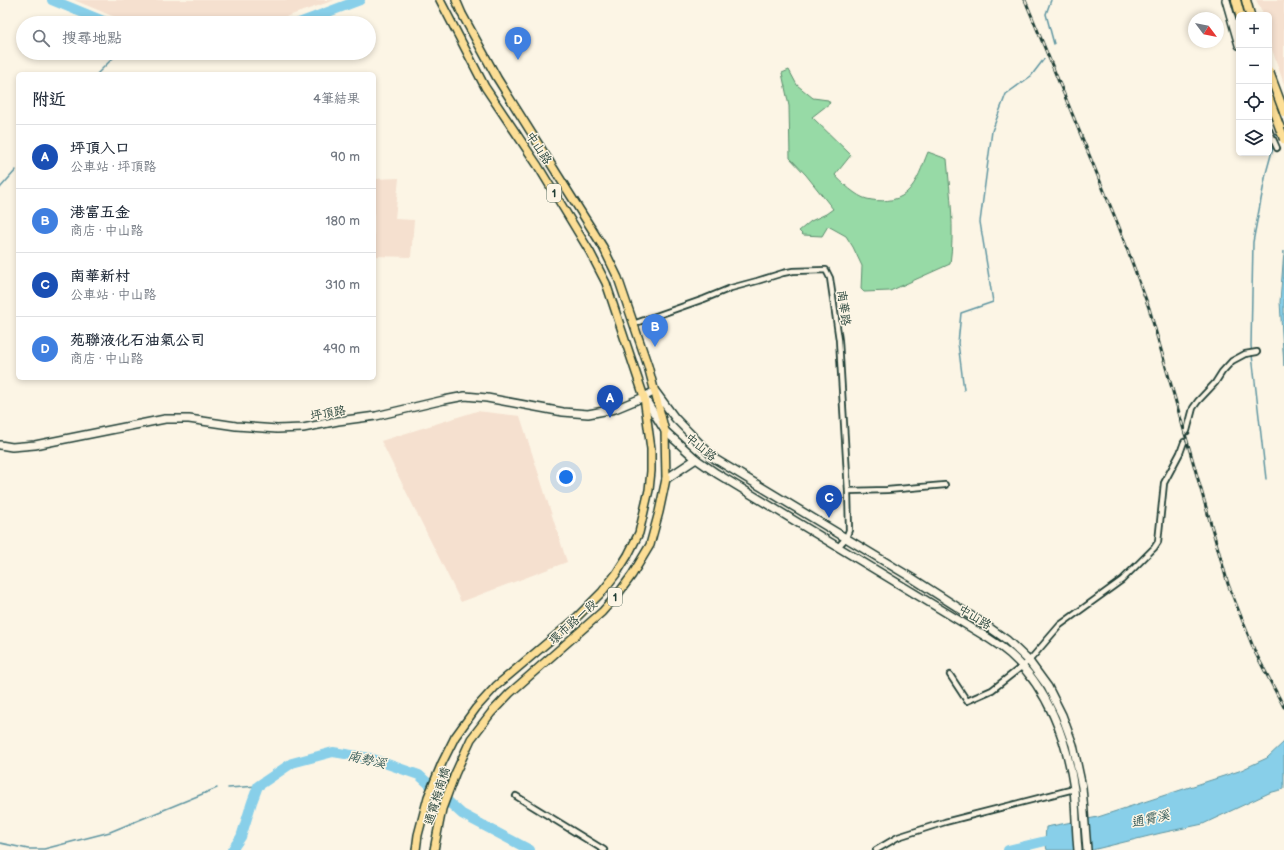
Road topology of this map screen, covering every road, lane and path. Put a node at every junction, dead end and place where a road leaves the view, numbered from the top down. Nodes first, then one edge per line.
1 (440, 0) edge
2 (456, 0) edge
3 (1226, 0) edge
4 (1236, 0) edge
5 (1246, 0) edge
6 (1239, 12) edge
7 (1249, 12) edge
8 (1236, 35) edge
9 (1272, 80) edge
10 (1272, 104) edge
11 (1272, 108) edge
12 (1284, 111) edge
13 (1272, 137) edge
14 (1284, 139) edge
15 (1277, 148) dead end
16 (633, 324) junction
17 (1257, 352) dead end
18 (655, 391) junction
19 (644, 397) junction
20 (1187, 430) tunnel mouth
21 (665, 431) junction
22 (1184, 442) tunnel mouth
23 (0, 445) edge
24 (696, 459) junction
25 (666, 479) junction
26 (945, 485) dead end
27 (848, 491) junction
28 (846, 538) junction
29 (838, 547) junction
30 (1029, 661) junction
31 (1022, 666) junction
32 (950, 675) dead end
33 (449, 750) joint
34 (463, 755) joint
35 (1074, 790) junction
36 (516, 796) dead end
37 (435, 847) edge
38 (416, 850) edge
39 (604, 850) edge
40 (876, 850) edge
41 (1078, 850) edge
42 (1087, 850) edge

1 - 19 main road, 中山路 / 1
2 - 16 main road, 中山路 / 1
3 - 8 street
4 - 6 highway
5 - 7 highway
9 - 12 highway, bridge
10 - 12 street
11 - 14 highway, bridge
13 - 15 street
16 - 18 main road, 中山路 / 1
16 - 27 street, 南華路
17 - 20 street
18 - 19 street, 坪頂路
18 - 21 main road, 環市路一段 / 1
18 - 28 street, 中山路
19 - 21 street, 中山路
19 - 23 street, 坪頂路
19 - 33 main road, 環市路一段 / 1
21 - 24 street, 中山路
21 - 25 main road, 環市路一段 / 1
22 - 30 street
24 - 25 street
24 - 29 street, 中山路
25 - 34 main road, 環市路一段 / 1
26 - 27 street
27 - 28 street, 南華路
28 - 29 street
28 - 30 street, 中山路
29 - 31 street, 中山路
30 - 31 street
30 - 42 street, 中山路
31 - 32 street
31 - 35 street, 中山路
33 - 38 main road, 通霄梅南橋 / 1
34 - 37 main road, 通霄梅南橋 / 1
35 - 40 street
35 - 41 street, 中山路
36 - 39 street

